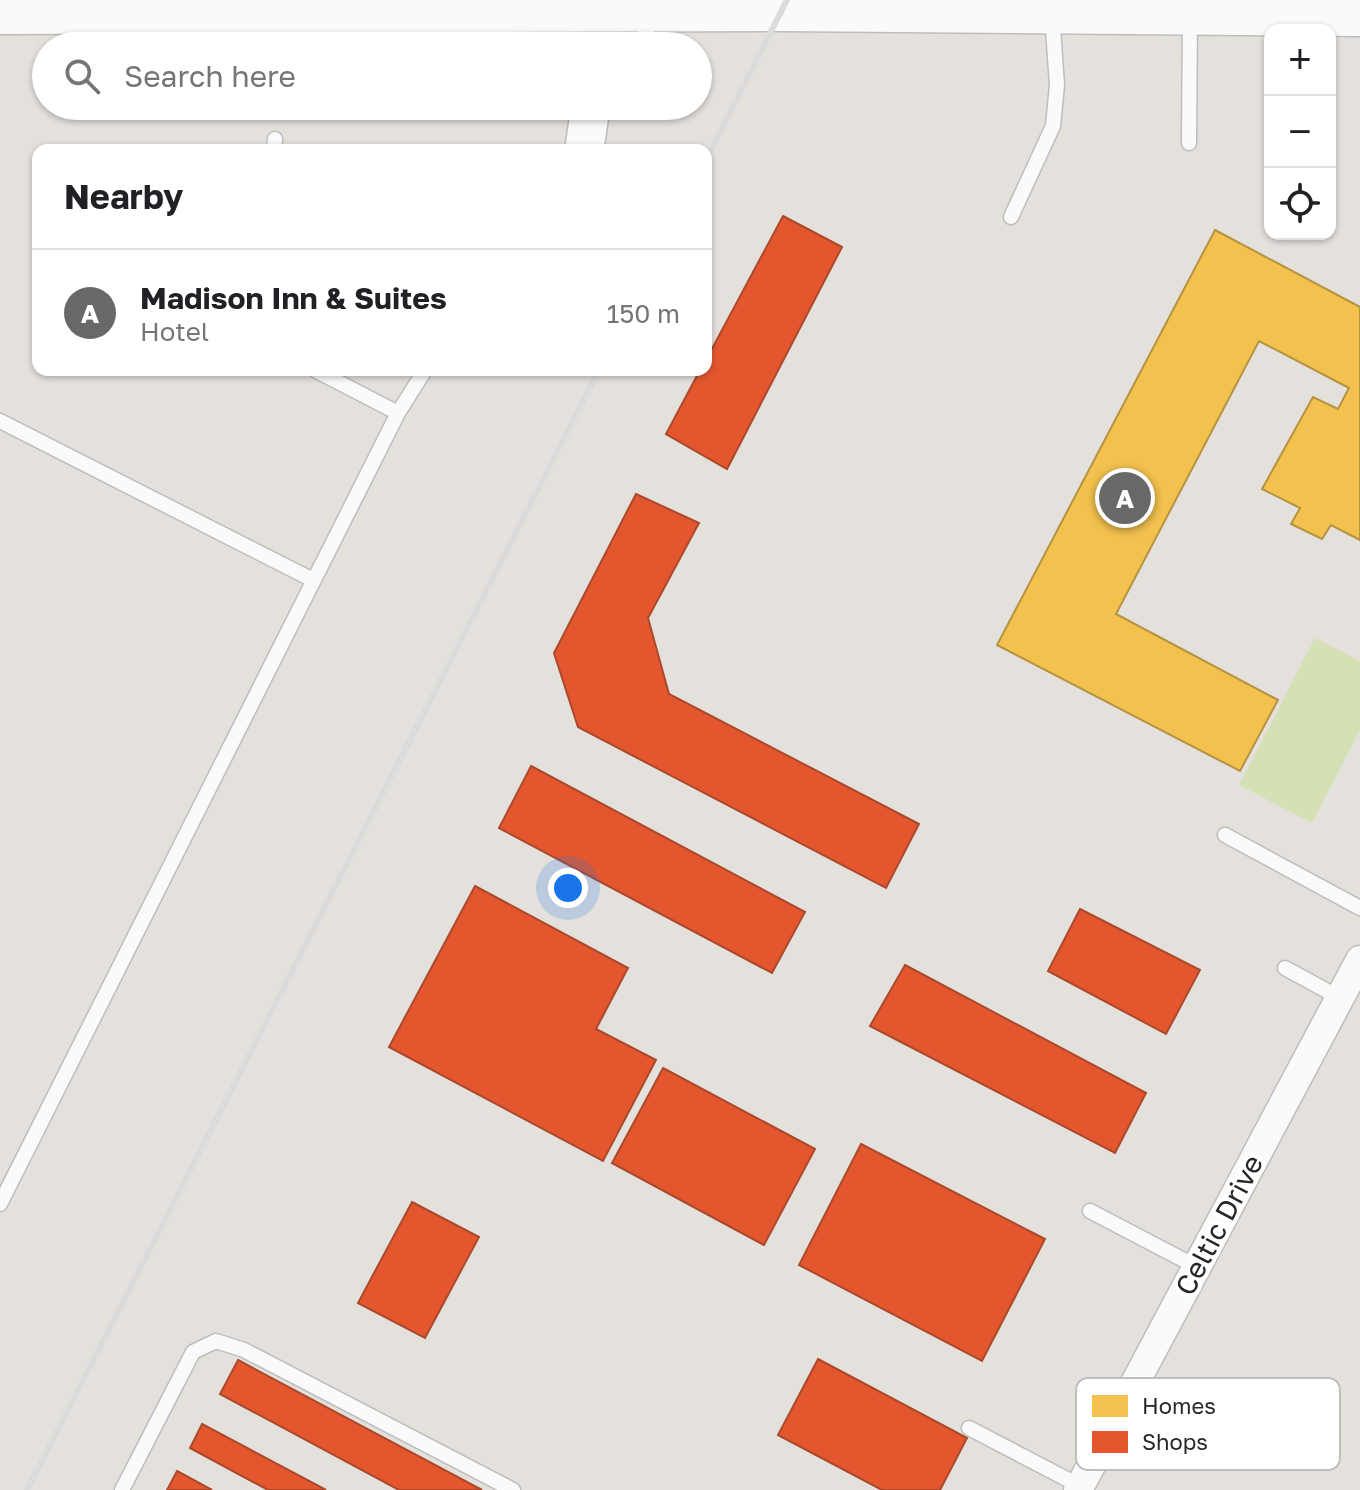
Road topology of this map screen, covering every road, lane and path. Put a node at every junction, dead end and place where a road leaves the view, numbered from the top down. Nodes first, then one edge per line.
1 (660, 7) edge
2 (1190, 7) edge
3 (1052, 14) junction
4 (0, 15) edge
5 (246, 16) junction
6 (1360, 17) edge
7 (523, 32) edge
8 (646, 32) edge
9 (588, 120) edge
10 (598, 120) edge
11 (1189, 143) dead end
12 (584, 144) edge
13 (586, 144) edge
14 (1011, 217) dead end
15 (327, 376) edge
16 (421, 376) edge
17 (398, 413) junction
18 (0, 421) edge
19 (313, 580) junction
20 (1225, 835) dead end
21 (1360, 908) edge
22 (1360, 960) edge
23 (1285, 968) dead end
24 (1340, 998) junction
25 (0, 1204) edge
26 (1090, 1211) dead end
27 (1197, 1267) junction
28 (1138, 1378) edge
29 (969, 1428) dead end
30 (1089, 1470) edge
31 (1079, 1488) edge
32 (122, 1490) edge
33 (513, 1490) edge

1 - 3 main road
1 - 5 main road
1 - 8 lane
2 - 3 main road
2 - 6 main road
2 - 11 lane
3 - 14 lane
4 - 5 main road
5 - 7 main road
9 - 12 main road
10 - 13 lane
15 - 17 lane
16 - 17 lane
17 - 19 lane
18 - 19 lane
19 - 25 lane
20 - 21 lane
22 - 24 street, Celtic Drive
23 - 24 lane
24 - 27 street, Celtic Drive
26 - 27 lane
27 - 28 street, Celtic Drive
29 - 31 lane
30 - 31 street, Celtic Drive
32 - 33 lane

